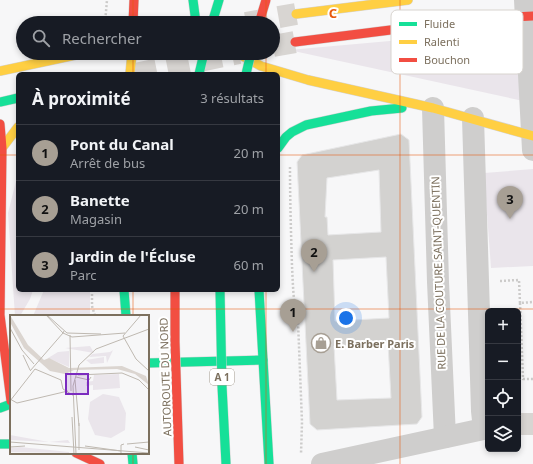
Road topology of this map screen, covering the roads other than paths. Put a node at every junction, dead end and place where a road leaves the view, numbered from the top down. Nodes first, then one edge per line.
1 (134, 0) edge
2 (193, 0) edge
3 (218, 0) edge
4 (266, 0) edge
5 (408, 0) edge
6 (525, 0) edge
7 (296, 14) tunnel mouth
8 (133, 16) edge
9 (196, 16) edge
10 (214, 16) edge
11 (261, 16) edge
12 (533, 16) edge
13 (523, 17) edge
14 (391, 30) edge
15 (295, 42) tunnel mouth
16 (52, 60) edge
17 (131, 60) edge
18 (202, 60) edge
19 (205, 60) edge
20 (249, 60) edge
21 (250, 60) edge
22 (0, 71) edge
23 (130, 72) edge
24 (199, 72) edge
25 (208, 72) edge
26 (246, 72) edge
27 (16, 98) edge
28 (0, 102) edge
29 (427, 107) junction
30 (473, 118) junction
31 (0, 124) edge
32 (16, 130) edge
33 (533, 136) edge
34 (280, 145) edge
35 (2, 148) junction
36 (533, 150) edge
37 (124, 292) edge
38 (175, 292) edge
39 (220, 292) edge
40 (259, 292) edge
41 (126, 315) edge
42 (263, 360) junction
43 (149, 363) edge
44 (0, 393) edge
45 (10, 395) edge
46 (10, 402) edge
47 (10, 403) edge
48 (0, 408) edge
49 (485, 424) edge
50 (485, 428) edge
51 (445, 437) junction
52 (78, 454) edge
53 (312, 461) edge
54 (100, 464) edge
55 (179, 464) edge
56 (226, 464) edge
57 (269, 464) edge

1 - 8 main road
2 - 9 main road
3 - 10 main road
4 - 11 main road, bridge
5 - 7 main road
6 - 36 street
12 - 13 main road
14 - 15 main road
16 - 22 main road
17 - 23 main road
18 - 24 main road, bridge
19 - 25 main road
20 - 26 main road, bridge
21 - 29 main road
27 - 28 main road
29 - 30 main road
29 - 34 main road
29 - 51 street, RUE DE LA COUTURE SAINT-QUENTIN
30 - 33 main road
30 - 49 street
31 - 35 main road
32 - 35 main road
35 - 45 main road
37 - 41 main road
38 - 55 main road, AUTOROUTE DU NORD, bridge
39 - 56 main road, A 1, bridge
40 - 42 main road
42 - 43 main road
42 - 57 main road
44 - 46 main road
47 - 48 main road
50 - 51 street
51 - 53 street
52 - 54 main road

